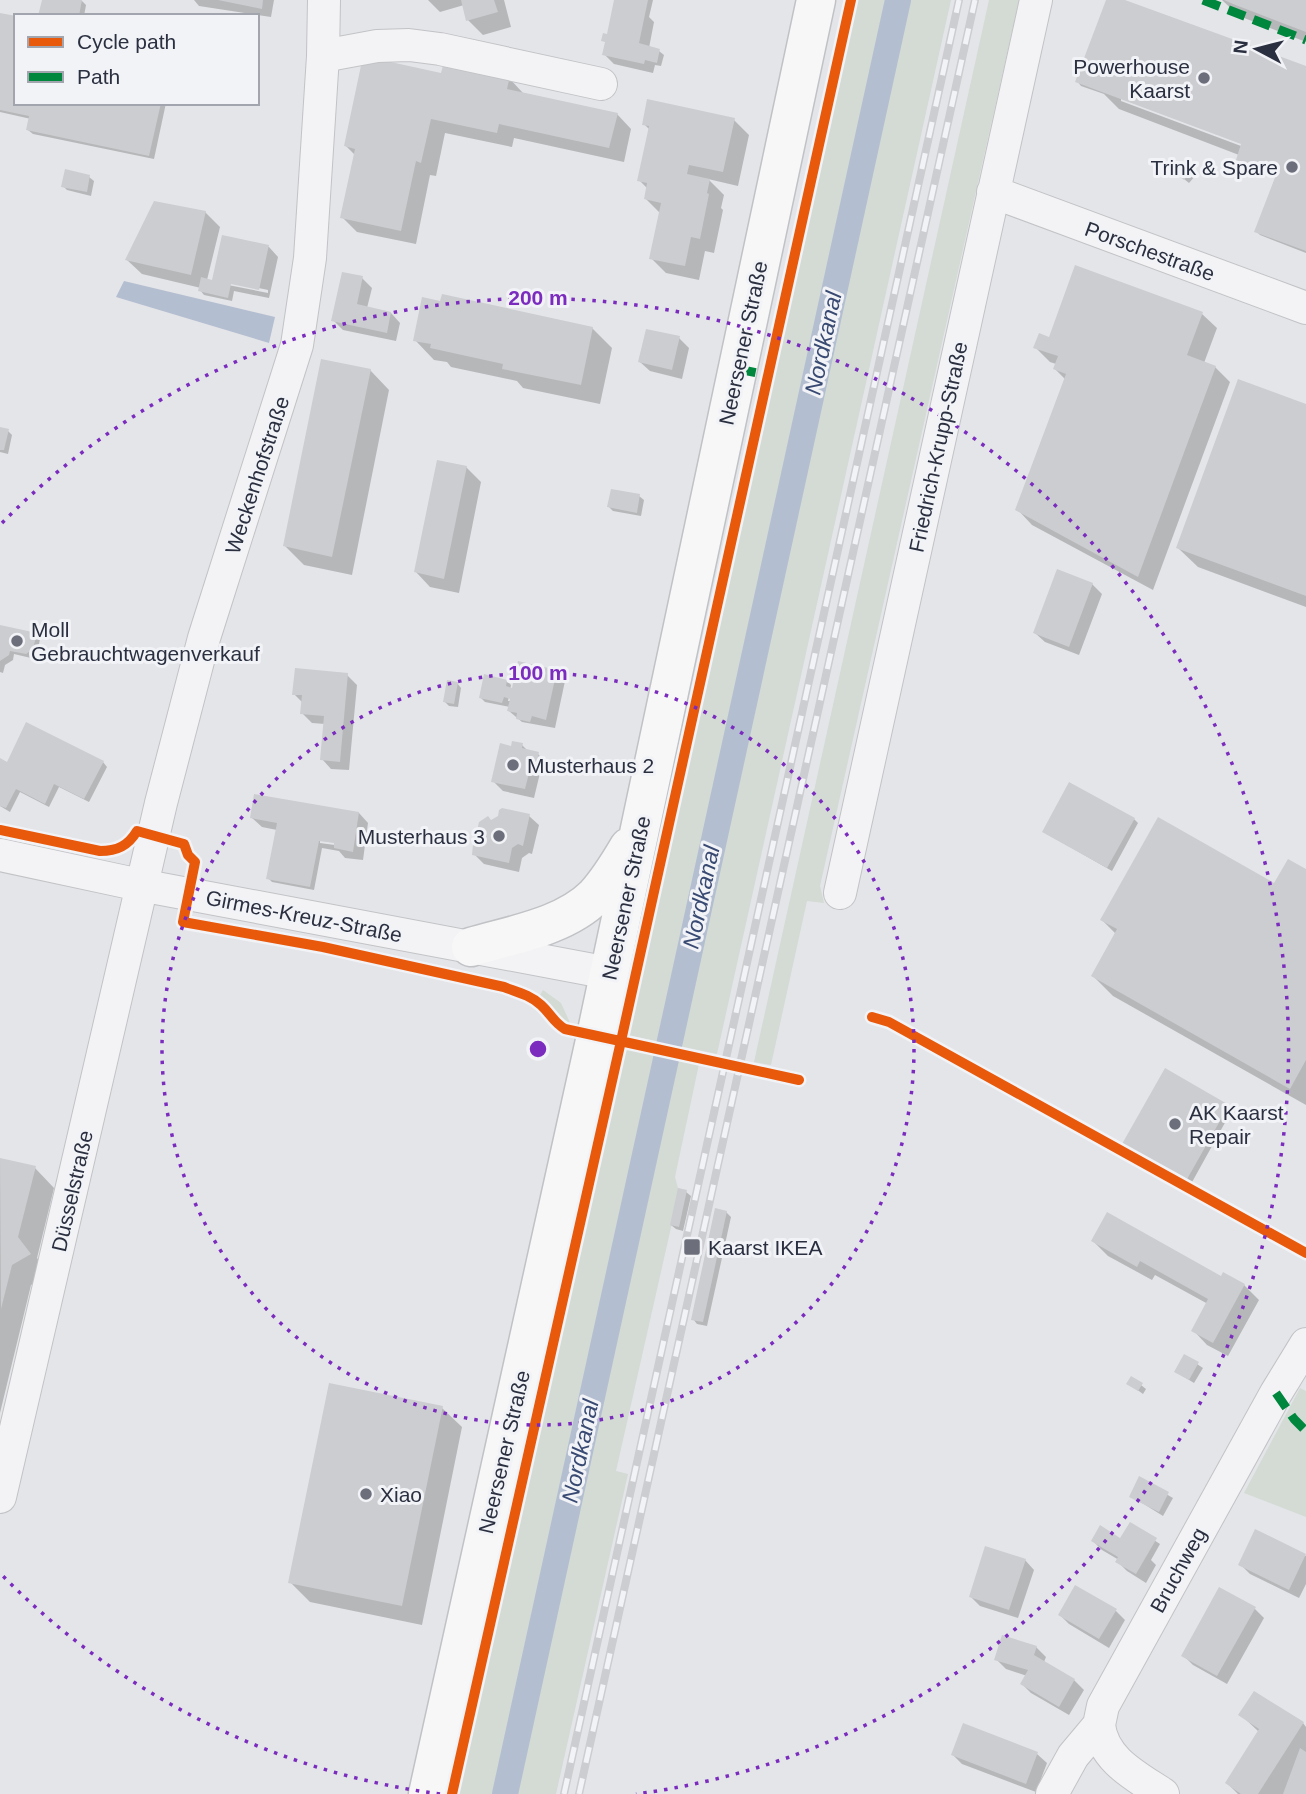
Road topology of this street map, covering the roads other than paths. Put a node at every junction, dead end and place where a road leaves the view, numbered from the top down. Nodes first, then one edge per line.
1 (324, 0) edge
2 (816, 0) edge
3 (1036, 0) edge
4 (323, 56) junction
5 (601, 84) dead end
6 (993, 192) junction
7 (1306, 308) edge
8 (640, 827) junction
9 (0, 855) edge
10 (141, 884) junction
11 (840, 893) dead end
12 (471, 947) junction
13 (609, 973) junction
14 (1306, 1344) edge
15 (0, 1497) edge
16 (1099, 1725) junction
17 (428, 1794) edge
18 (1052, 1794) edge
19 (1163, 1794) edge

1 - 4 street, Weckenhofstraße
2 - 8 main road, Neersener Straße
3 - 6 street, Friedrich-Krupp-Straße
4 - 5 street
4 - 10 street, Weckenhofstraße
6 - 7 street, Porschestraße
6 - 11 street, Friedrich-Krupp-Straße
8 - 12 main road
8 - 13 main road, Neersener Straße
9 - 10 street, Girmes-Kreuz-Straße
10 - 12 street, Girmes-Kreuz-Straße
10 - 15 street, Düsselstraße
12 - 13 street, Girmes-Kreuz-Straße
13 - 17 main road, Neersener Straße
14 - 16 street, Bruchweg
16 - 18 street, Bruchweg
16 - 19 street

